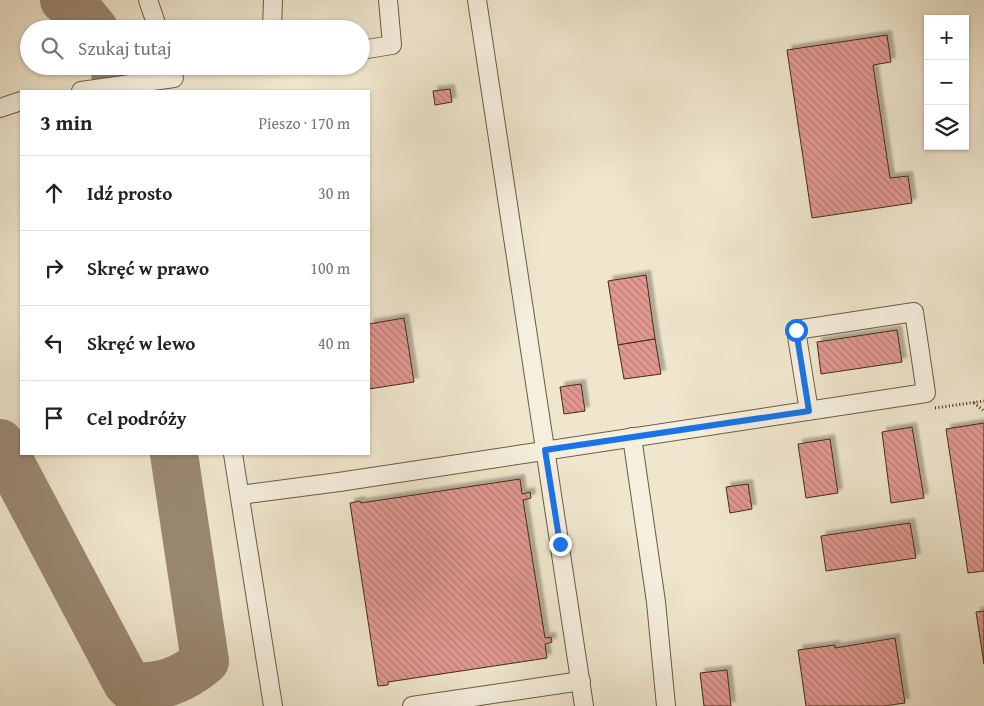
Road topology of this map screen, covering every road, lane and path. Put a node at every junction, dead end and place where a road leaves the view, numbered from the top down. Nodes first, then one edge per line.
1 (148, 0) edge
2 (273, 0) edge
3 (388, 0) edge
4 (477, 0) edge
5 (155, 20) edge
6 (272, 20) edge
7 (370, 49) edge
8 (173, 78) edge
9 (89, 90) edge
10 (20, 101) edge
11 (0, 108) edge
12 (984, 402) edge
13 (974, 403) junction
14 (929, 409) dead end
15 (809, 411) junction
16 (984, 411) edge
17 (632, 437) junction
18 (545, 450) junction
19 (233, 455) edge
20 (240, 495) junction
21 (581, 681) junction
22 (273, 706) edge
23 (412, 706) edge
24 (584, 706) edge
25 (666, 706) edge

1 - 5 lane
2 - 6 lane
3 - 7 lane
4 - 18 lane
8 - 9 lane
10 - 11 lane
12 - 13 path
13 - 14 path
13 - 16 path
15 - 15 lane
15 - 17 lane
17 - 18 lane
17 - 25 lane
18 - 20 lane
18 - 21 lane
19 - 20 lane
20 - 22 lane
21 - 23 lane
21 - 24 lane

